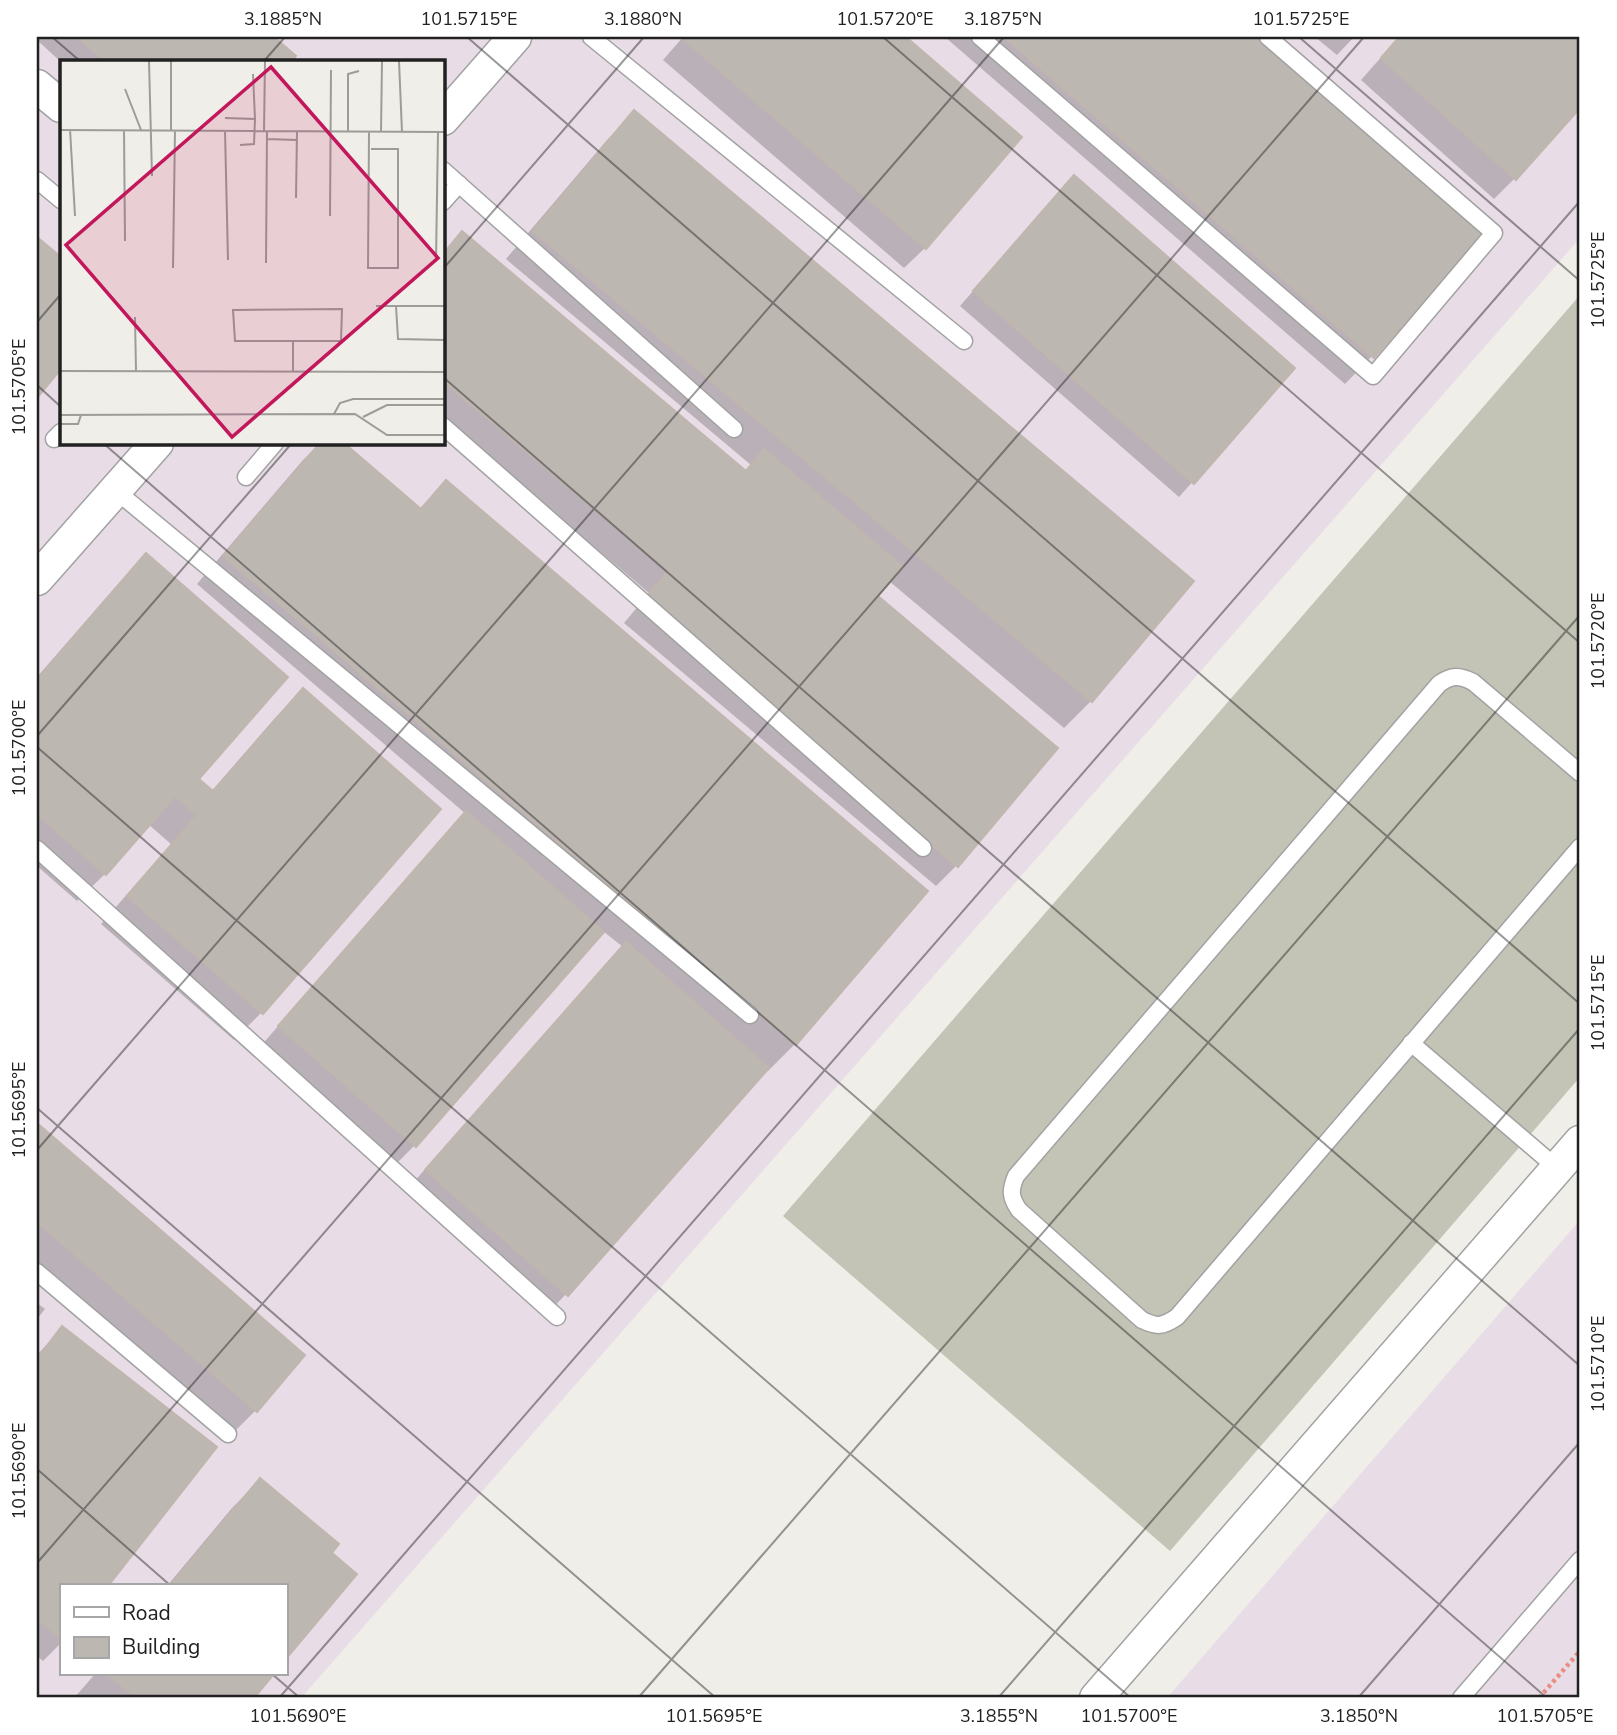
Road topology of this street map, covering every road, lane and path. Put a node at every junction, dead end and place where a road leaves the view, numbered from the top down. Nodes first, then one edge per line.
1 (515, 37) edge
2 (591, 37) edge
3 (979, 37) edge
4 (1268, 37) edge
5 (37, 86) edge
6 (60, 105) edge
7 (444, 118) edge
8 (444, 171) edge
9 (37, 180) edge
10 (458, 184) junction
11 (60, 199) edge
12 (444, 201) edge
13 (964, 341) dead end
14 (444, 427) edge
15 (734, 429) dead end
16 (156, 444) edge
17 (274, 444) edge
18 (246, 477) dead end
19 (115, 490) junction
20 (37, 579) edge
21 (1580, 773) edge
22 (1580, 847) edge
23 (923, 848) dead end
24 (37, 849) edge
25 (750, 1015) dead end
26 (1411, 1043) junction
27 (1580, 1142) edge
28 (1558, 1168) junction
29 (37, 1272) edge
30 (557, 1317) dead end
31 (228, 1434) dead end
32 (1580, 1560) edge
33 (1580, 1651) edge
34 (1096, 1698) edge
35 (1461, 1698) edge
36 (1539, 1698) edge

1 - 7 street
2 - 13 lane
3 - 4 lane
5 - 6 street
8 - 10 lane
9 - 11 lane
10 - 12 lane
10 - 15 lane
14 - 23 lane
16 - 19 street
17 - 18 lane
19 - 20 street
19 - 25 lane
21 - 26 lane
22 - 26 lane
24 - 30 lane
26 - 28 lane
27 - 28 street
28 - 34 street
29 - 31 lane
32 - 35 lane
33 - 36 path

